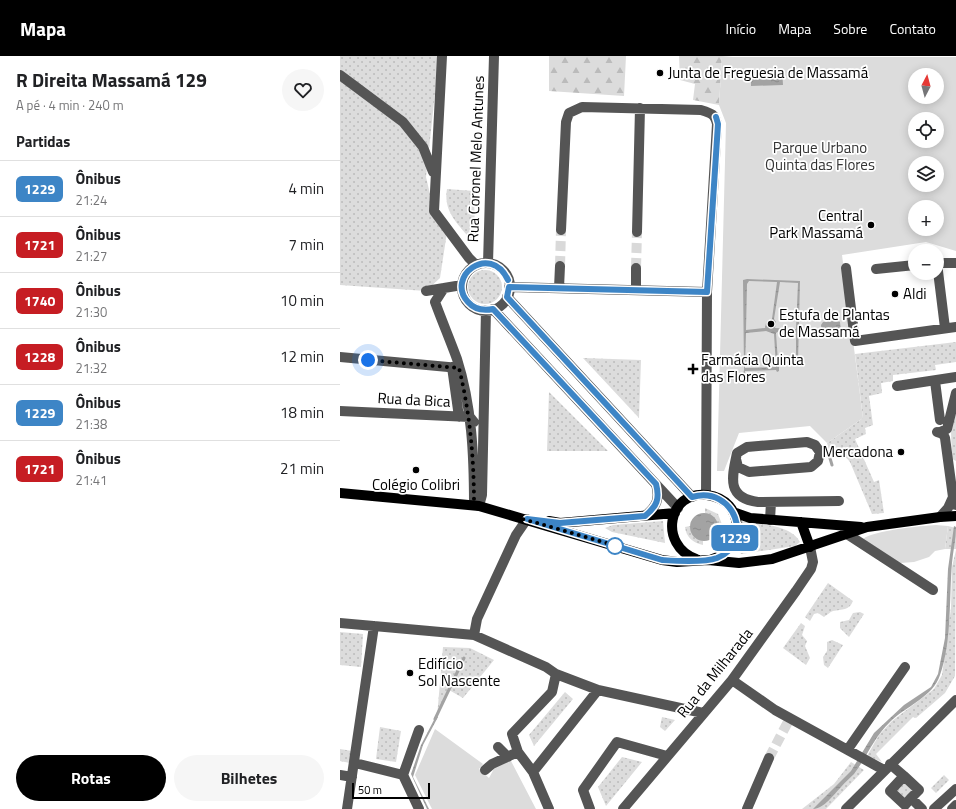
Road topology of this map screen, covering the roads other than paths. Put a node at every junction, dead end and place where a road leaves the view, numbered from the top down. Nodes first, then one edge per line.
1 (442, 56) edge
2 (494, 56) edge
3 (340, 75) edge
4 (640, 108) junction
5 (435, 176) junction
6 (561, 230) tunnel mouth
7 (637, 232) tunnel mouth
8 (488, 263) junction
9 (944, 263) edge
10 (956, 263) edge
11 (476, 265) junction
12 (560, 266) tunnel mouth
13 (908, 266) edge
14 (636, 268) tunnel mouth
15 (846, 268) dead end
16 (876, 269) dead end
17 (939, 280) edge
18 (462, 285) junction
19 (509, 287) junction
20 (444, 288) junction
21 (559, 288) junction
22 (636, 290) junction
23 (426, 291) dead end
24 (707, 292) junction
25 (507, 297) junction
26 (490, 310) junction
27 (956, 327) edge
28 (945, 328) junction
29 (340, 357) edge
30 (455, 368) junction
31 (956, 377) edge
32 (935, 381) junction
33 (897, 386) dead end
34 (956, 393) edge
35 (340, 411) edge
36 (459, 417) junction
37 (470, 417) junction
38 (940, 420) dead end
39 (483, 427) junction
40 (736, 459) junction
41 (950, 477) edge
42 (656, 484) junction
43 (340, 493) edge
44 (706, 495) junction
45 (692, 497) junction
46 (840, 501) dead end
47 (954, 501) edge
48 (771, 502) junction
49 (477, 505) junction
50 (676, 510) junction
51 (733, 512) junction
52 (645, 516) junction
53 (956, 516) edge
54 (940, 517) junction
55 (527, 519) junction
56 (770, 520) junction
57 (802, 522) junction
58 (867, 528) junction
59 (846, 534) junction
60 (810, 547) junction
61 (703, 560) junction
62 (933, 590) dead end
63 (340, 623) edge
64 (374, 626) junction
65 (474, 635) junction
66 (905, 667) dead end
67 (556, 674) junction
68 (732, 680) junction
69 (598, 690) junction
70 (956, 700) edge
71 (703, 713) junction
72 (419, 730) dead end
73 (498, 747) dead end
74 (848, 749) junction
75 (518, 752) junction
76 (667, 756) junction
77 (508, 757) junction
78 (769, 758) tunnel mouth
79 (355, 763) junction
80 (887, 767) junction
81 (485, 770) dead end
82 (533, 772) junction
83 (340, 775) edge
84 (403, 775) junction
85 (904, 776) junction
86 (340, 780) edge
87 (352, 780) junction
88 (956, 789) edge
89 (911, 798) junction
90 (956, 805) edge
91 (347, 809) edge
92 (419, 809) edge
93 (549, 809) edge
94 (590, 809) edge
95 (623, 809) edge
96 (747, 809) edge
97 (846, 809) edge
98 (922, 809) edge
99 (934, 809) edge
100 (952, 809) edge

1 - 5 street
2 - 8 street, Rua Coronel Melo Antunes
3 - 5 street
4 - 6 street
4 - 7 street
4 - 24 street
5 - 11 street
8 - 11 street
8 - 19 street
9 - 10 street
11 - 18 street
12 - 21 street
13 - 16 street
14 - 22 street
15 - 28 street
17 - 28 street
18 - 20 street
18 - 26 street
19 - 21 street
19 - 25 street
20 - 23 street
20 - 30 street
21 - 22 street
22 - 24 street
24 - 44 street
25 - 26 street
25 - 45 street
26 - 39 street
26 - 42 street
27 - 28 street
29 - 30 street
30 - 36 street
30 - 37 street
31 - 32 street
32 - 33 street
32 - 38 street
34 - 41 street
35 - 36 street, Rua da Bica
36 - 37 street, Rua da Bica
37 - 39 street, Rua da Bica
37 - 49 street
39 - 49 street
40 - 40 street
40 - 48 street
41 - 47 street
42 - 50 street
42 - 52 street
43 - 49 main road
44 - 45 main road
44 - 51 main road
45 - 50 main road
46 - 48 street
47 - 54 street
48 - 56 street
49 - 55 main road
50 - 52 main road
50 - 61 main road
51 - 56 main road
51 - 61 main road
52 - 55 main road
53 - 54 main road
54 - 58 main road
55 - 61 main road
55 - 65 street
56 - 57 main road
57 - 58 main road
57 - 60 main road
58 - 59 main road
59 - 60 main road
59 - 62 street
60 - 61 main road
60 - 68 street, Rua da Milharada
63 - 64 street
64 - 65 street
64 - 79 street
65 - 67 street
66 - 74 street
67 - 69 street
67 - 75 street
68 - 71 street, Rua da Milharada
68 - 74 street
69 - 71 street
69 - 82 street
70 - 80 street
71 - 76 street, Rua da Milharada
72 - 84 street
73 - 77 street
74 - 80 street
75 - 77 street
75 - 82 street
76 - 94 street
76 - 95 street, Rua da Milharada
77 - 81 street
78 - 96 street
79 - 84 street
79 - 87 street
80 - 85 street
80 - 97 street
82 - 93 street
83 - 87 street
84 - 92 street
85 - 89 street
85 - 89 street
86 - 87 street
87 - 91 street
88 - 99 street
89 - 98 street
90 - 100 street

